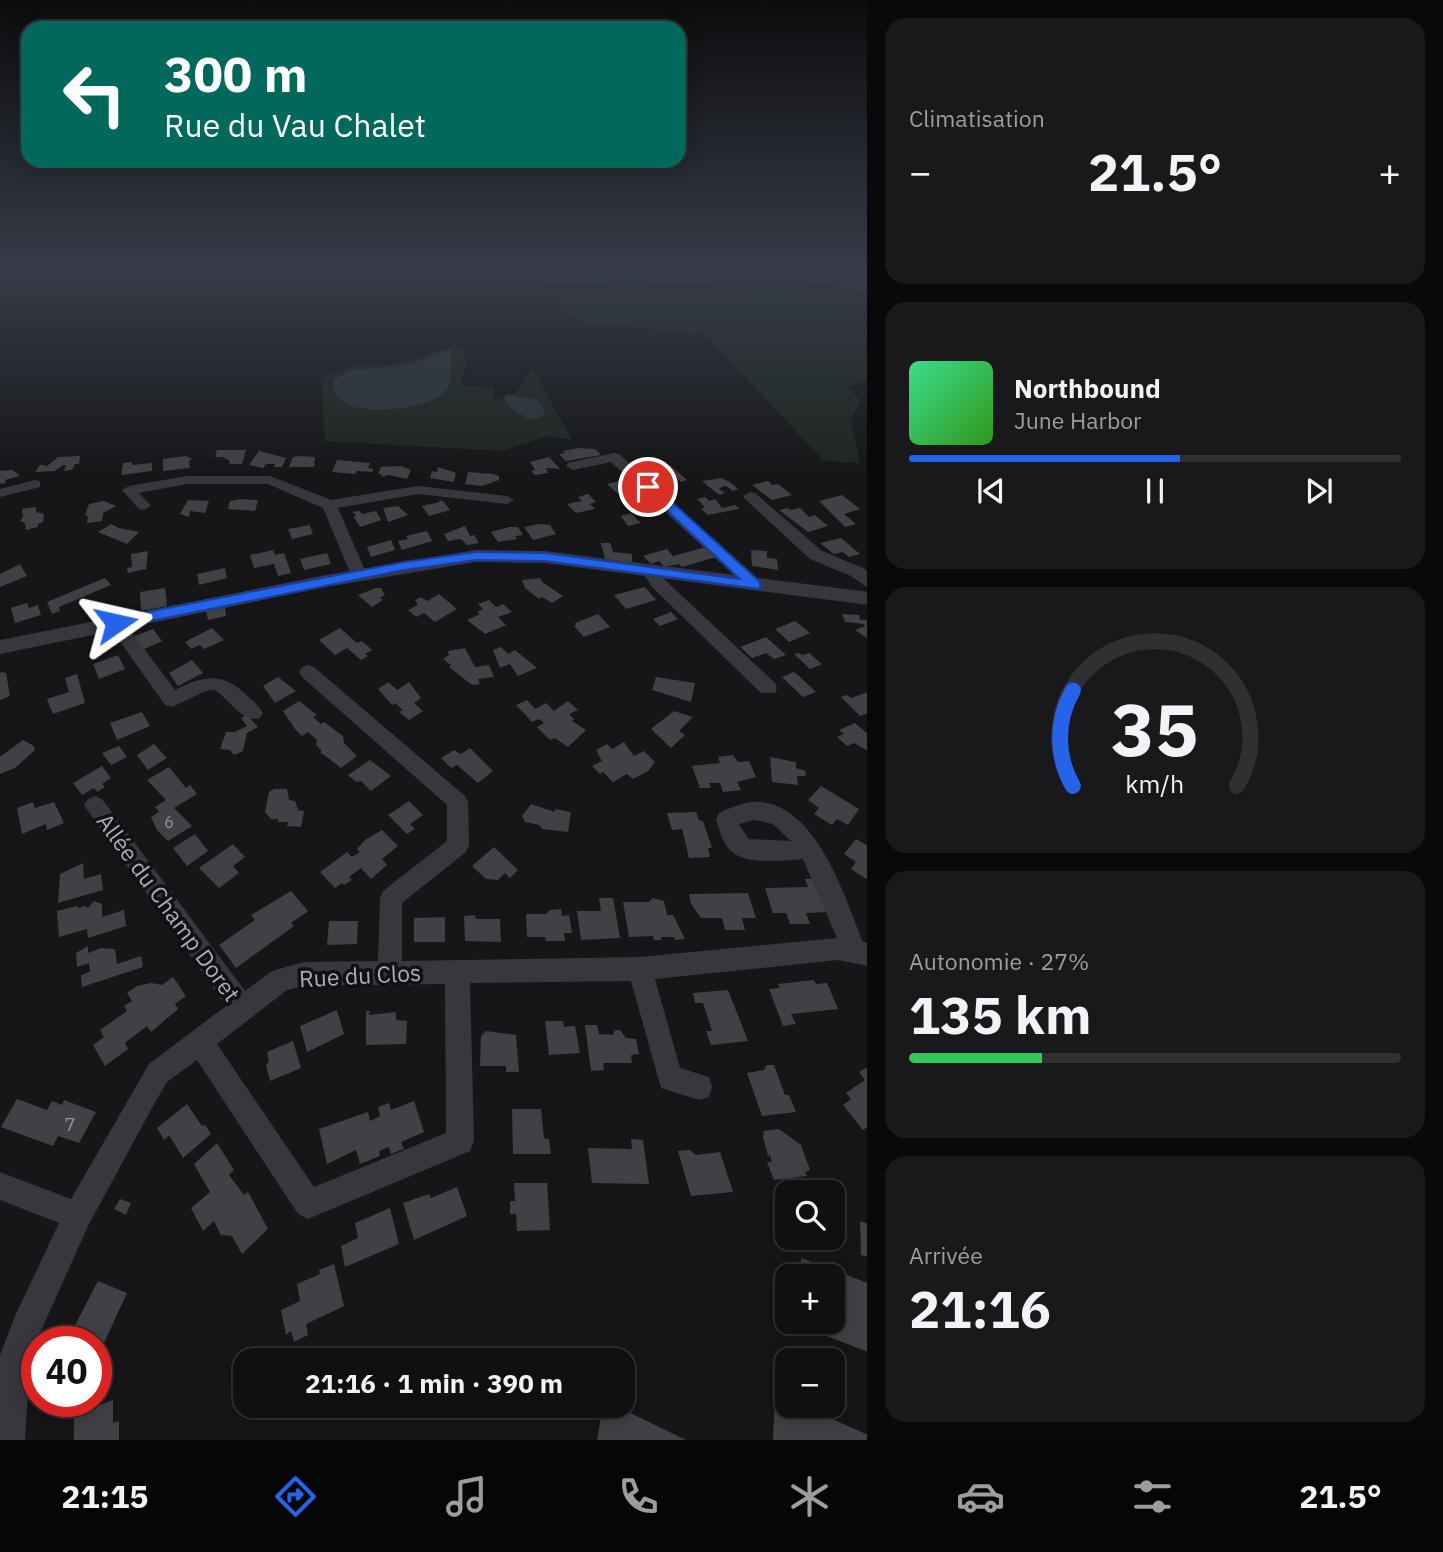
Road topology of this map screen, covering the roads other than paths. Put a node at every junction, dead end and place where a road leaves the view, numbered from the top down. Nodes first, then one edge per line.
1 (573, 466) dead end
2 (35, 484) dead end
3 (3, 492) edge
4 (750, 496) dead end
5 (507, 500) dead end
6 (329, 505) junction
7 (144, 506) dead end
8 (650, 572) junction
9 (359, 575) junction
10 (867, 583) edge
11 (756, 586) junction
12 (867, 599) edge
13 (116, 623) junction
14 (0, 647) edge
15 (307, 672) dead end
16 (768, 688) dead end
17 (253, 713) dead end
18 (95, 805) dead end
19 (807, 849) dead end
20 (861, 953) edge
21 (640, 969) junction
22 (457, 971) junction
23 (390, 972) junction
24 (243, 1009) junction
25 (200, 1041) junction
26 (699, 1087) dead end
27 (0, 1186) edge
28 (78, 1216) junction
29 (8, 1440) edge

1 - 11 street
2 - 3 street
4 - 10 street
5 - 6 street
6 - 7 street
6 - 9 street
8 - 9 street
8 - 11 street
8 - 16 street
9 - 13 street
11 - 12 street
13 - 14 street
13 - 17 street
15 - 23 street
18 - 24 street, Allée du Champ Doret
19 - 20 street
20 - 21 street, Rue du Clos
21 - 22 street, Rue du Clos
21 - 26 street
22 - 23 street, Rue du Clos
22 - 25 street
23 - 24 street, Rue du Clos
24 - 25 street, Rue du Clos
25 - 28 street, Rue du Clos
27 - 28 street
28 - 29 street, Rue du Clos

